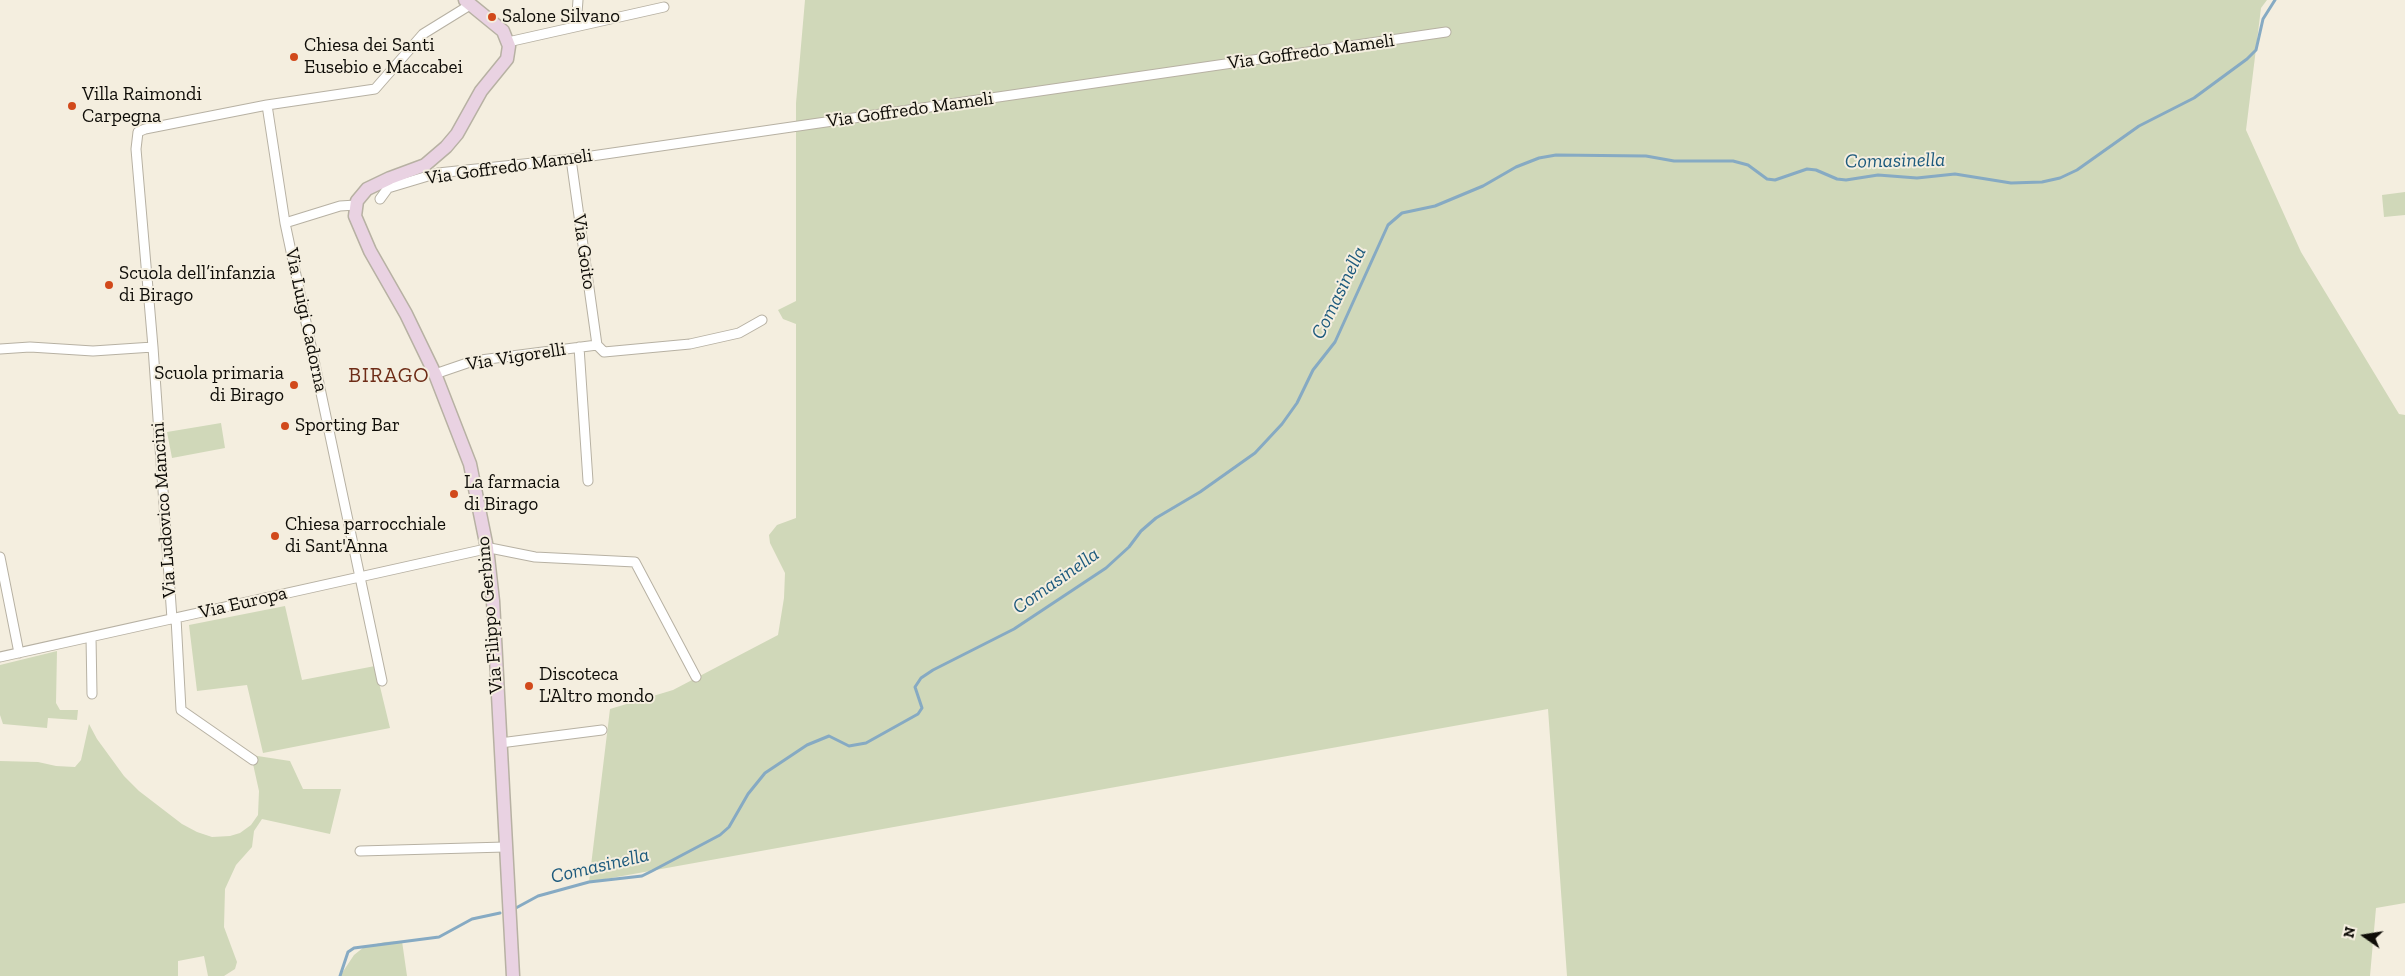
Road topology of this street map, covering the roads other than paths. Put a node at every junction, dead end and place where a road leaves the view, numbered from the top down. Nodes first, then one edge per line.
1 (578, 0) edge
2 (468, 2) edge
3 (664, 8) dead end
4 (576, 26) junction
5 (1446, 32) dead end
6 (508, 42) junction
7 (267, 105) junction
8 (571, 159) junction
9 (380, 199) dead end
10 (356, 205) junction
11 (285, 223) junction
12 (762, 320) dead end
13 (597, 345) junction
14 (153, 347) junction
15 (579, 347) junction
16 (0, 349) edge
17 (435, 374) junction
18 (588, 481) dead end
19 (487, 548) junction
20 (0, 557) edge
21 (358, 577) junction
22 (174, 618) junction
23 (91, 637) junction
24 (19, 653) junction
25 (0, 657) edge
26 (696, 677) dead end
27 (382, 681) dead end
28 (92, 694) dead end
29 (602, 730) dead end
30 (500, 742) junction
31 (253, 760) dead end
32 (505, 847) junction
33 (360, 851) dead end
34 (513, 976) edge

1 - 4 street
2 - 6 street
2 - 7 street
3 - 4 street
4 - 6 street
5 - 8 street, Via Goffredo Mameli
6 - 10 street
7 - 11 street, Via Luigi Cadorna
7 - 14 street, Via Ludovico Mancini
8 - 9 street, Via Goffredo Mameli
8 - 13 street, Via Goito
10 - 11 street
10 - 17 street, Via Filippo Gerbino
11 - 21 street, Via Luigi Cadorna
12 - 13 street
13 - 15 street, Via Vigorelli
14 - 16 street
14 - 22 street, Via Ludovico Mancini
15 - 17 street, Via Vigorelli
15 - 18 street
17 - 19 street, Via Filippo Gerbino
19 - 21 street, Via Europa
19 - 26 street
19 - 30 street, Via Filippo Gerbino
20 - 24 street
21 - 22 street, Via Europa
21 - 27 street, Via Luigi Cadorna
22 - 23 street, Via Europa
22 - 31 street, Via Ludovico Mancini
23 - 24 street, Via Europa
23 - 28 street
24 - 25 street, Via Europa
29 - 30 street
30 - 32 street, Via Filippo Gerbino
32 - 33 street
32 - 34 street, Via Filippo Gerbino

